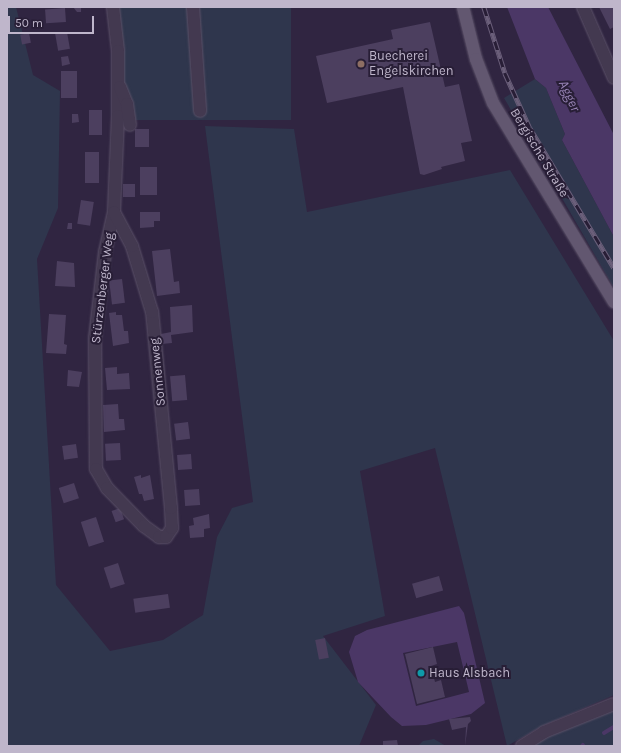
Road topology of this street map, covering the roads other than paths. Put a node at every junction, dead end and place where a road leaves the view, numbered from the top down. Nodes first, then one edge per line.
1 (112, 7) edge
2 (193, 7) edge
3 (463, 7) edge
4 (583, 7) edge
5 (614, 78) edge
6 (118, 84) junction
7 (200, 111) dead end
8 (130, 125) dead end
9 (114, 212) junction
10 (614, 302) edge
11 (166, 537) joint
12 (614, 704) edge
13 (522, 746) edge

1 - 6 street, Stürzenberger Weg
2 - 7 street
3 - 10 main road, Bergische Straße
4 - 5 street
6 - 8 street
6 - 9 street, Stürzenberger Weg
9 - 11 street, Sonnenweg
9 - 11 street, Stürzenberger Weg
12 - 13 street

